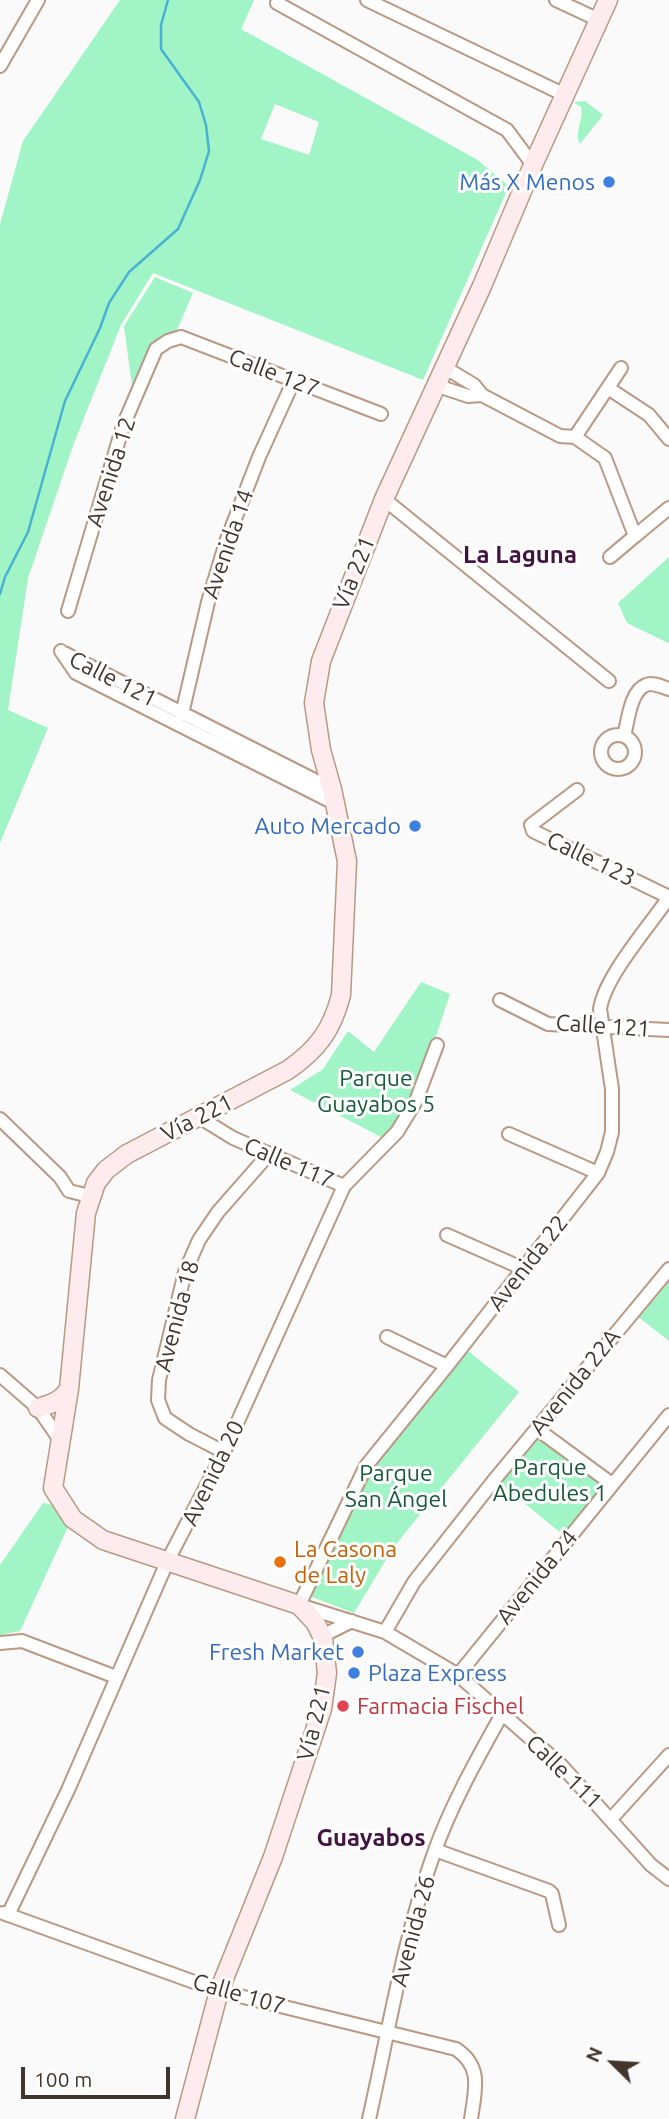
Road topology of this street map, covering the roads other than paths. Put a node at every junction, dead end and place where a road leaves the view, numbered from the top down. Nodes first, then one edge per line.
1 (38, 0) edge
2 (367, 0) edge
3 (556, 0) edge
4 (608, 0) edge
5 (277, 3) dead end
6 (599, 20) junction
7 (0, 66) edge
8 (565, 95) junction
9 (533, 165) junction
10 (167, 341) joint
11 (444, 367) junction
12 (621, 368) dead end
13 (294, 380) junction
14 (435, 385) junction
15 (608, 388) junction
16 (482, 395) junction
17 (381, 414) dead end
18 (575, 437) junction
19 (669, 439) edge
20 (384, 499) junction
21 (669, 508) edge
22 (635, 536) junction
23 (610, 557) dead end
24 (68, 611) dead end
25 (609, 681) dead end
26 (669, 689) edge
27 (182, 714) junction
28 (624, 736) dead end
29 (577, 790) dead end
30 (334, 796) junction
31 (669, 898) edge
32 (500, 1000) dead end
33 (603, 1028) junction
34 (669, 1030) edge
35 (437, 1045) dead end
36 (199, 1116) junction
37 (0, 1119) edge
38 (509, 1134) dead end
39 (268, 1155) junction
40 (598, 1173) junction
41 (344, 1186) junction
42 (90, 1196) junction
43 (447, 1235) dead end
44 (524, 1269) junction
45 (669, 1269) edge
46 (387, 1337) dead end
47 (447, 1366) junction
48 (0, 1375) edge
49 (69, 1389) junction
50 (38, 1408) junction
51 (669, 1415) edge
52 (537, 1429) junction
53 (60, 1440) junction
54 (224, 1452) junction
55 (612, 1484) junction
56 (168, 1560) junction
57 (299, 1605) junction
58 (352, 1621) junction
59 (385, 1632) junction
60 (322, 1636) junction
61 (0, 1643) edge
62 (458, 1675) junction
63 (116, 1677) junction
64 (502, 1714) junction
65 (669, 1755) edge
66 (611, 1819) junction
67 (435, 1850) junction
68 (669, 1879) edge
69 (4, 1913) edge
70 (559, 1925) dead end
71 (219, 1991) junction
72 (388, 2032) junction
73 (185, 2119) edge
74 (369, 2119) edge
75 (471, 2119) edge

1 - 7 street
2 - 8 street
3 - 6 street
4 - 6 main road, Vía 221
5 - 9 street
6 - 8 main road, Vía 221
8 - 9 main road, Vía 221
9 - 11 main road, Vía 221
10 - 13 street, Calle 127
10 - 24 street, Avenida 12
11 - 14 main road, Vía 221
11 - 16 street
12 - 15 street
13 - 17 street, Calle 127
13 - 27 street, Avenida 14
14 - 16 street
14 - 20 main road, Vía 221
15 - 18 street
15 - 19 street
16 - 18 street
18 - 22 street
20 - 25 street
20 - 30 main road, Vía 221
21 - 22 street
22 - 23 street
26 - 28 street
27 - 30 street, Calle 121
27 - 30 street, Calle 121
29 - 31 street, Calle 123
30 - 36 main road, Vía 221
31 - 33 street, Avenida 22
32 - 33 street, Calle 121
33 - 34 street, Calle 121
33 - 40 street, Avenida 22
35 - 41 street, Avenida 20
36 - 39 street, Calle 117
36 - 42 main road, Vía 221
37 - 42 street
38 - 40 street
39 - 41 street, Calle 117
39 - 54 street, Avenida 18
40 - 44 street, Avenida 22
41 - 54 street, Avenida 20
42 - 49 main road, Vía 221
43 - 44 street
44 - 47 street, Avenida 22
45 - 52 street, Avenida 22A
46 - 47 street
47 - 57 street, Avenida 22
48 - 50 street
49 - 50 main road
49 - 53 main road, Vía 221
50 - 53 street
51 - 55 street, Avenida 24
52 - 55 street
52 - 59 street, Avenida 22A
53 - 56 main road, Vía 221
54 - 56 street, Avenida 20
55 - 62 street, Avenida 24
56 - 57 main road, Vía 221
56 - 63 street, Avenida 20
57 - 58 street, Calle 111
57 - 60 main road, Vía 221
58 - 59 street, Calle 111
58 - 60 street
59 - 62 street, Calle 111
60 - 71 main road, Vía 221
61 - 63 street
62 - 64 street, Calle 111
63 - 69 street, Avenida 20
64 - 66 street, Calle 111
64 - 67 street, Avenida 26
65 - 66 street
66 - 68 street, Calle 111
67 - 70 street
67 - 72 street, Avenida 26
69 - 71 street, Calle 107
71 - 72 street, Calle 107
71 - 73 main road, Vía 221
72 - 74 street, Avenida 26
72 - 75 street, Calle 107

